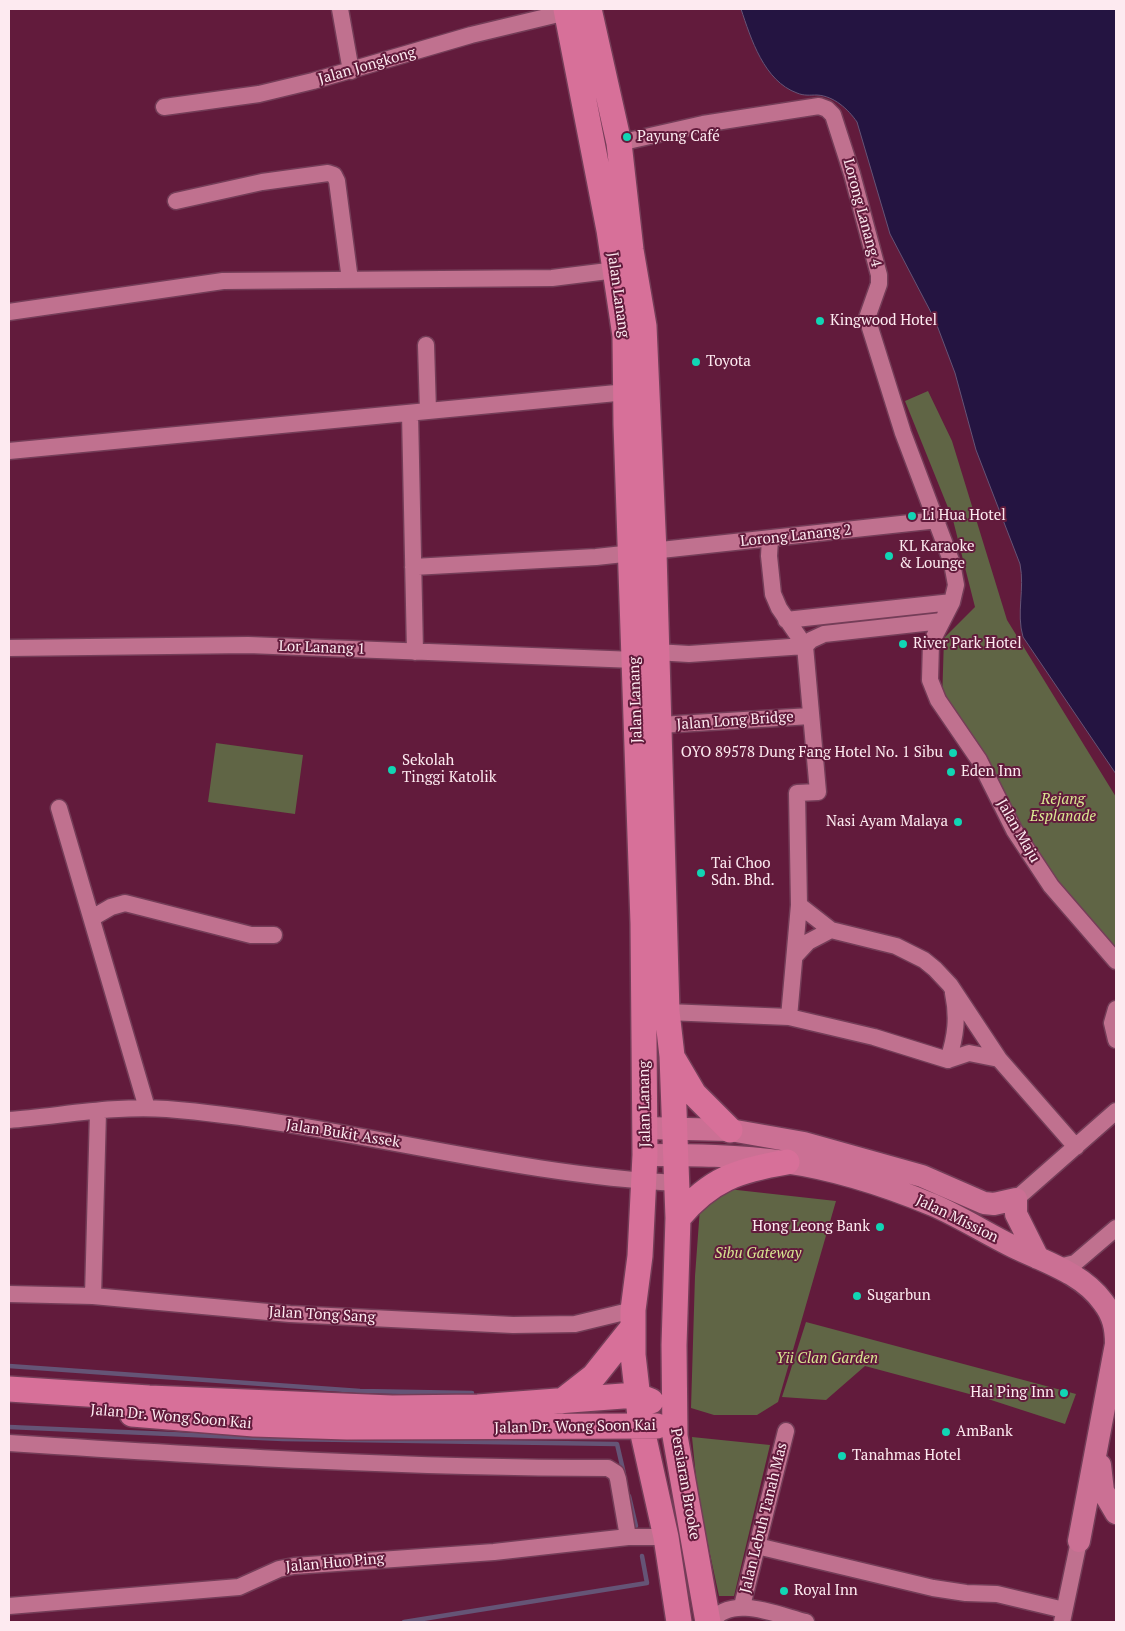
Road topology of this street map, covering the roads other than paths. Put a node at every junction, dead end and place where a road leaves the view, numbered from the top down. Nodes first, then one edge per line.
1 (340, 9) edge
2 (574, 10) edge
3 (351, 71) junction
4 (164, 107) dead end
5 (619, 143) junction
6 (176, 201) dead end
7 (616, 270) junction
8 (350, 280) junction
9 (9, 312) edge
10 (426, 345) dead end
11 (627, 392) junction
12 (428, 411) junction
13 (410, 413) junction
14 (9, 451) edge
15 (938, 520) junction
16 (770, 539) junction
17 (643, 553) junction
18 (413, 567) junction
19 (952, 602) junction
20 (786, 620) junction
21 (942, 621) junction
22 (805, 646) junction
23 (9, 648) edge
24 (414, 652) junction
25 (646, 656) junction
26 (811, 716) junction
27 (660, 725) junction
28 (59, 808) dead end
29 (799, 905) junction
30 (92, 918) junction
31 (831, 930) junction
32 (274, 935) dead end
33 (795, 956) junction
34 (1116, 961) edge
35 (952, 988) junction
36 (1116, 1008) edge
37 (667, 1012) junction
38 (790, 1017) junction
39 (1116, 1040) edge
40 (672, 1056) junction
41 (999, 1059) junction
42 (948, 1060) junction
43 (147, 1108) junction
44 (1116, 1111) edge
45 (98, 1112) junction
46 (9, 1120) edge
47 (645, 1128) junction
48 (674, 1129) junction
49 (730, 1130) junction
50 (1076, 1147) junction
51 (646, 1155) junction
52 (675, 1155) junction
53 (786, 1162) junction
54 (645, 1181) junction
55 (676, 1183) junction
56 (1016, 1199) junction
57 (678, 1218) junction
58 (1116, 1228) edge
59 (1038, 1258) junction
60 (1059, 1267) junction
61 (9, 1294) edge
62 (93, 1296) junction
63 (633, 1318) junction
64 (674, 1345) junction
65 (9, 1389) edge
66 (642, 1397) junction
67 (562, 1401) junction
68 (9, 1405) edge
69 (641, 1425) junction
70 (674, 1426) junction
71 (786, 1431) dead end
72 (9, 1443) edge
73 (1098, 1449) junction
74 (1116, 1513) edge
75 (1116, 1518) edge
76 (628, 1537) junction
77 (666, 1537) junction
78 (1079, 1541) junction
79 (757, 1546) junction
80 (9, 1606) edge
81 (742, 1606) junction
82 (1063, 1616) edge
83 (679, 1622) edge
84 (708, 1622) edge
85 (712, 1622) edge
86 (806, 1622) edge

1 - 3 street
2 - 3 street, Jalan Jongkong
2 - 5 main road, Jalan Lanang
2 - 7 main road, Jalan Lanang
3 - 4 street, Jalan Jongkong
5 - 15 street, Lorong Lanang 4
5 - 17 main road, Jalan Lanang
6 - 8 street
7 - 8 street
7 - 11 main road, Jalan Lanang
8 - 9 street
10 - 12 street
11 - 12 street
11 - 17 main road, Jalan Lanang
12 - 13 street
13 - 14 street
13 - 18 street
15 - 16 street, Lorong Lanang 2
15 - 19 street, Jalan Maju
16 - 17 street, Lorong Lanang 2
16 - 20 street
17 - 18 street, Lorong Lanang 2
17 - 25 main road, Jalan Lanang
18 - 24 street
19 - 20 street
19 - 21 street, Jalan Maju
20 - 22 street
21 - 22 street
21 - 34 street, Jalan Maju
22 - 25 street, Lor Lanang 1
22 - 26 street
23 - 24 street, Lor Lanang 1
24 - 25 street, Lor Lanang 1
25 - 27 main road, Jalan Lanang
25 - 47 main road, Jalan Lanang
26 - 27 street, Jalan Long Bridge
26 - 29 street
27 - 37 main road, Jalan Lanang
28 - 30 street
29 - 31 street
29 - 33 street
30 - 32 street
30 - 43 street
31 - 33 street
31 - 35 street
33 - 38 street
35 - 41 street
35 - 42 street
36 - 39 street
37 - 38 street
37 - 40 main road, Jalan Lanang
38 - 42 street
40 - 48 main road, Jalan Lanang
40 - 49 main road
41 - 42 street
41 - 50 street
43 - 45 street, Jalan Bukit Assek
43 - 54 street, Jalan Bukit Assek
44 - 50 street
45 - 46 street, Jalan Bukit Assek
45 - 62 street
47 - 48 street, Jalan Mission
47 - 51 main road, Jalan Lanang
48 - 49 street, Jalan Mission
48 - 52 main road, Jalan Lanang
49 - 56 street, Jalan Mission
50 - 56 street
51 - 52 street, Jalan Mission
51 - 54 main road, Jalan Lanang
52 - 53 street, Jalan Mission
52 - 55 main road, Jalan Lanang
53 - 57 main road
53 - 59 street, Jalan Mission
54 - 55 street, Jalan Bukit Assek
54 - 63 main road, Jalan Lanang
55 - 57 main road, Jalan Lanang
56 - 59 street
57 - 64 main road, Jalan Lanang
58 - 60 street
59 - 60 street, Jalan Mission
60 - 73 street, Jalan Mission
61 - 62 street, Jalan Tong Sang
62 - 63 street, Jalan Tong Sang
63 - 66 main road, Jalan Lanang
63 - 67 main road
64 - 66 main road
64 - 70 main road, Persiaran Brooke
65 - 67 main road, Jalan Dr. Wong Soon Kai
66 - 67 main road, Jalan Dr. Wong Soon Kai
66 - 69 main road, Persiaran Brooke
66 - 70 main road, Jalan Dr. Wong Soon Kai
68 - 69 main road, Jalan Dr. Wong Soon Kai
69 - 70 main road, Jalan Dr. Wong Soon Kai
69 - 77 main road, Persiaran Brooke
70 - 84 main road, Persiaran Brooke
71 - 79 street, Jalan Lebuh Tanah Mas
72 - 76 street
73 - 74 street
73 - 78 street, Jalan Mission
75 - 78 street
76 - 77 street, Jalan Huo Ping
76 - 80 street, Jalan Huo Ping
77 - 83 main road, Persiaran Brooke
78 - 82 street
79 - 81 street, Jalan Lebuh Tanah Mas
79 - 82 street
81 - 85 street, Jalan Lebuh Tanah Mas
81 - 86 street, Jalan Lebuh Tanah Mas

